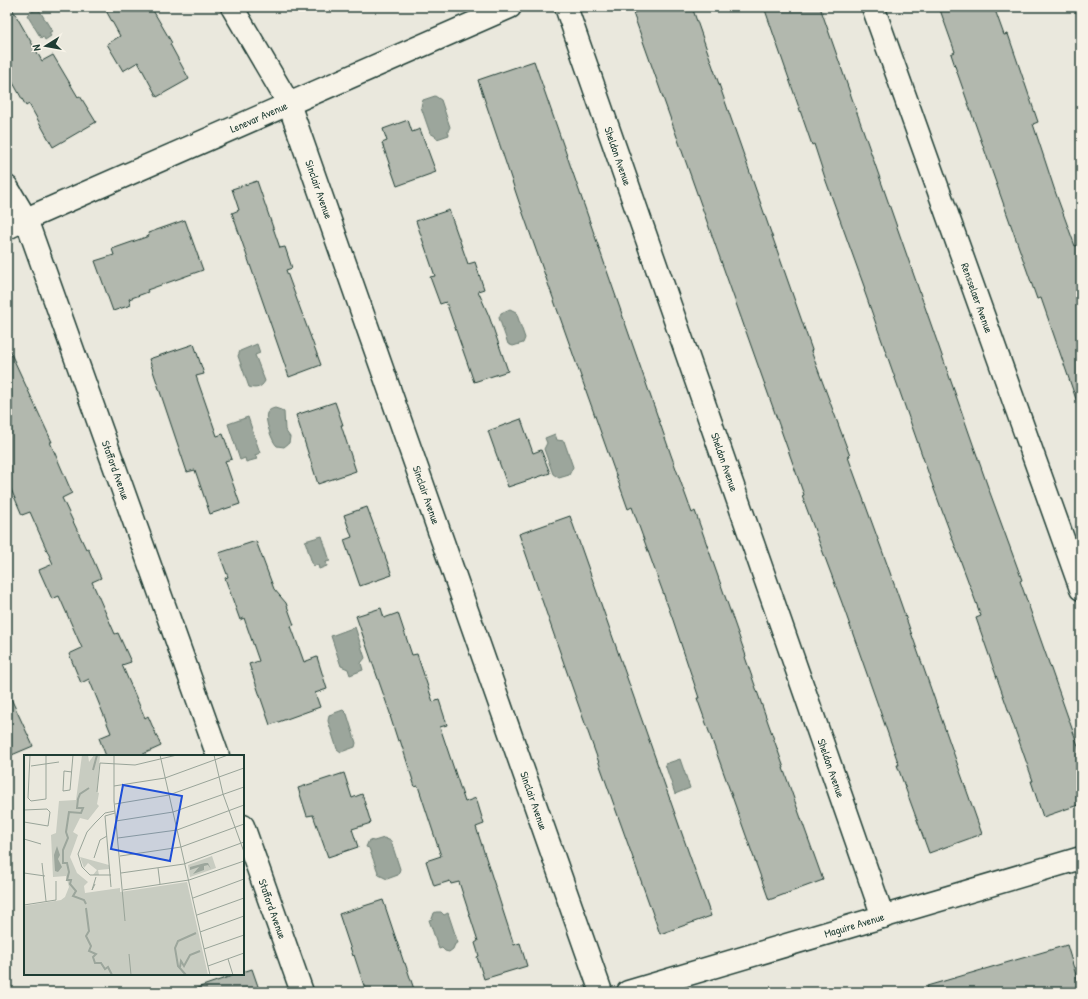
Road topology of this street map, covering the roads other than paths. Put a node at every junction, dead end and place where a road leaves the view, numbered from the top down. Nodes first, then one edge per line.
1 (232, 7) edge
2 (510, 7) edge
3 (566, 7) edge
4 (874, 7) edge
5 (289, 104) junction
6 (7, 186) edge
7 (26, 219) junction
8 (7, 228) edge
9 (1081, 589) edge
10 (218, 755) edge
11 (244, 829) edge
12 (1081, 858) edge
13 (883, 916) junction
14 (302, 992) edge
15 (601, 992) edge
16 (628, 992) edge

1 - 5 street, Sinclair Avenue
2 - 5 street, Lenevar Avenue
3 - 13 street, Sheldon Avenue
4 - 9 street, Rensselaer Avenue
5 - 7 street, Lenevar Avenue
5 - 15 street, Sinclair Avenue
6 - 7 street, Stafford Avenue
7 - 8 street, Lenevar Avenue
7 - 10 street, Stafford Avenue
11 - 14 street, Stafford Avenue
12 - 13 street, Maguire Avenue
13 - 16 street, Maguire Avenue

